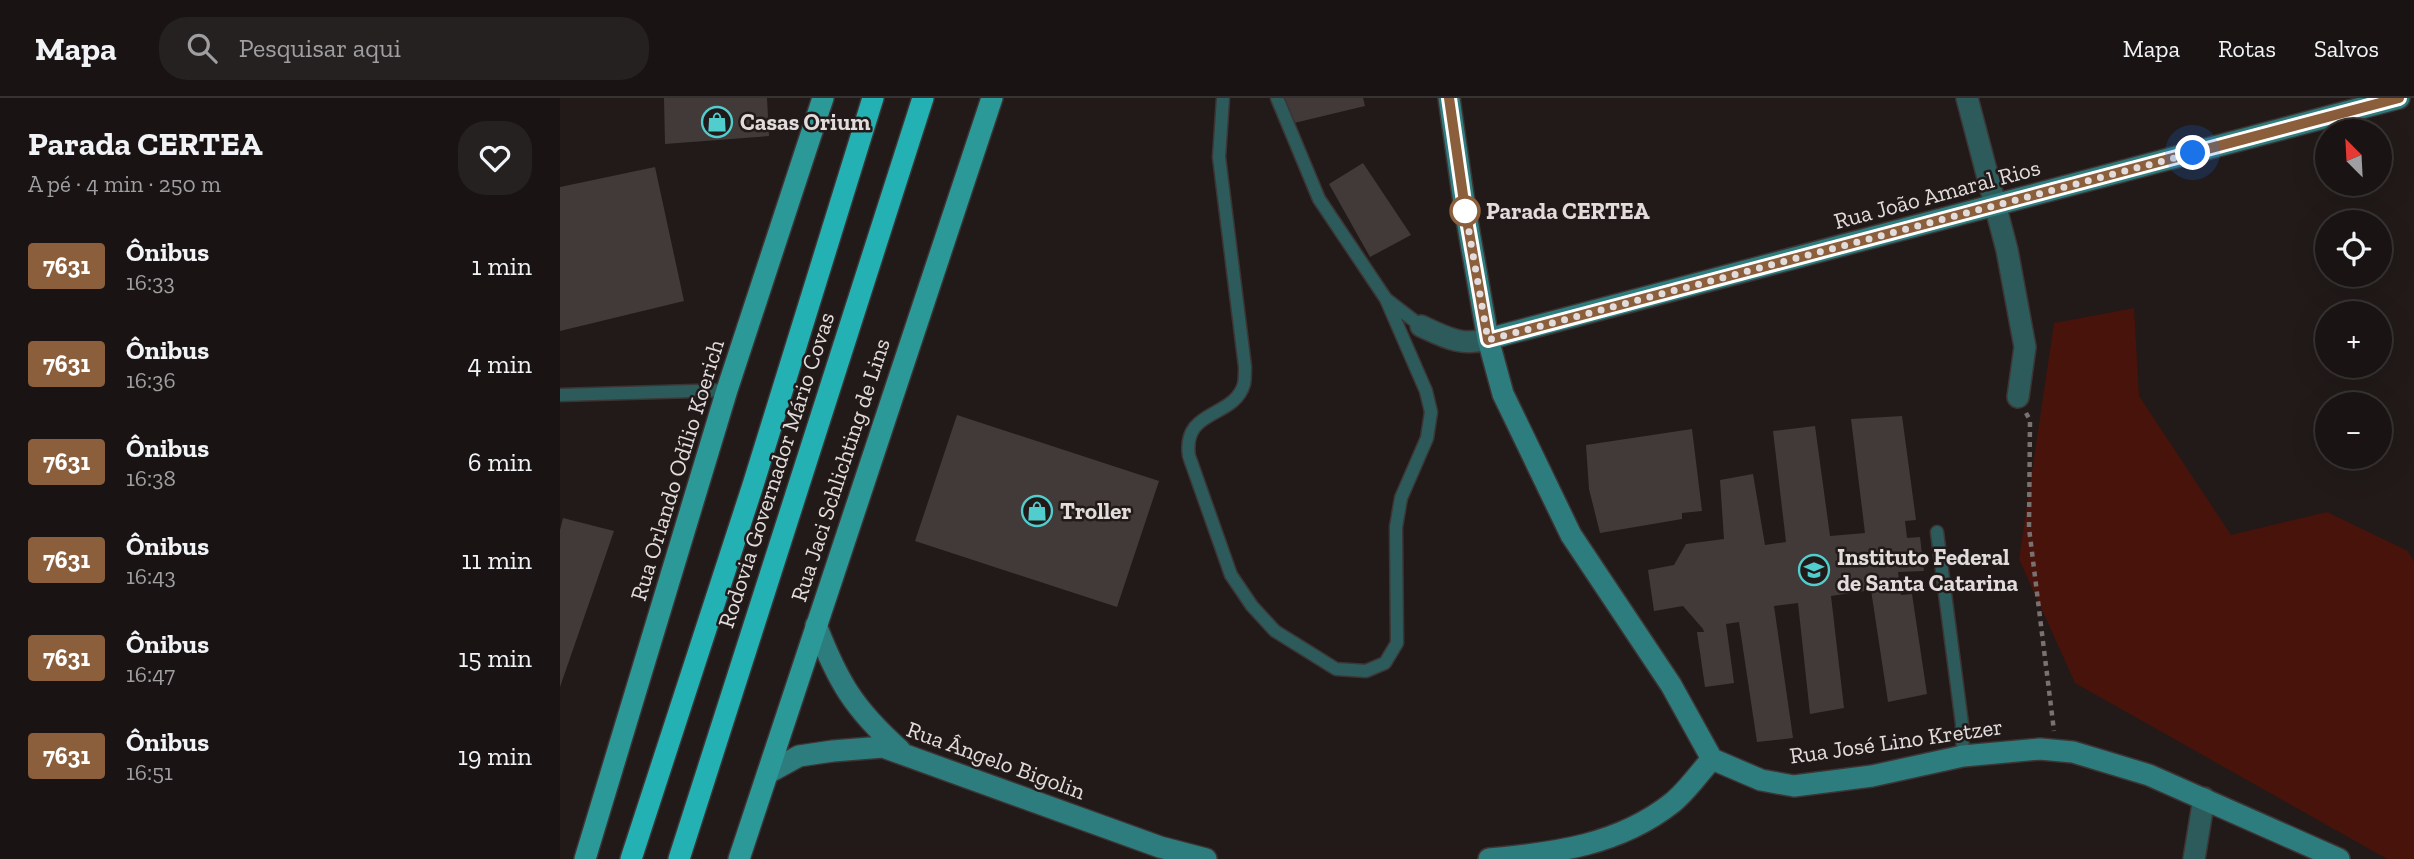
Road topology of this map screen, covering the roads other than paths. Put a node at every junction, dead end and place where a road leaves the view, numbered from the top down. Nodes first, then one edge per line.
1 (823, 98) edge
2 (873, 98) edge
3 (923, 98) edge
4 (992, 98) edge
5 (1223, 98) edge
6 (1277, 98) edge
7 (1968, 98) edge
8 (2399, 98) edge
9 (1454, 99) edge
10 (1995, 205) junction
11 (1386, 299) junction
12 (1422, 326) joint
13 (1488, 340) junction
14 (727, 390) junction
15 (560, 395) edge
16 (2018, 397) road end
17 (1937, 532) dead end
18 (816, 625) junction
19 (906, 756) junction
20 (1963, 756) junction
21 (1712, 759) junction
22 (768, 773) junction
23 (2204, 798) junction
24 (585, 859) edge
25 (631, 859) edge
26 (679, 859) edge
27 (739, 859) edge
28 (1206, 859) edge
29 (1489, 859) edge
30 (2194, 859) edge
31 (2340, 859) edge

1 - 14 main road, Rua Orlando Odílio Koerich
2 - 25 highway, Rodovia Governador Mário Covas
3 - 26 highway, Rodovia Governador Mário Covas
4 - 18 main road, Rua Jaci Schlichting de Lins
5 - 11 lane
6 - 11 lane
7 - 10 street
8 - 10 street, Rua João Amaral Rios
9 - 13 street
10 - 13 street, Rua João Amaral Rios
10 - 16 street
11 - 12 lane
12 - 13 street
13 - 21 street
14 - 15 lane
14 - 24 main road, Rua Orlando Odílio Koerich
17 - 20 lane
18 - 19 street
18 - 22 main road, Rua Jaci Schlichting de Lins
19 - 22 street, Rua Ângelo Bigolin
19 - 28 street, Rua Ângelo Bigolin
20 - 21 street, Rua José Lino Kretzer
20 - 23 street, Rua José Lino Kretzer
21 - 29 street
22 - 27 main road, Rua Jaci Schlichting de Lins
23 - 30 street
23 - 31 street, Rua José Lino Kretzer

